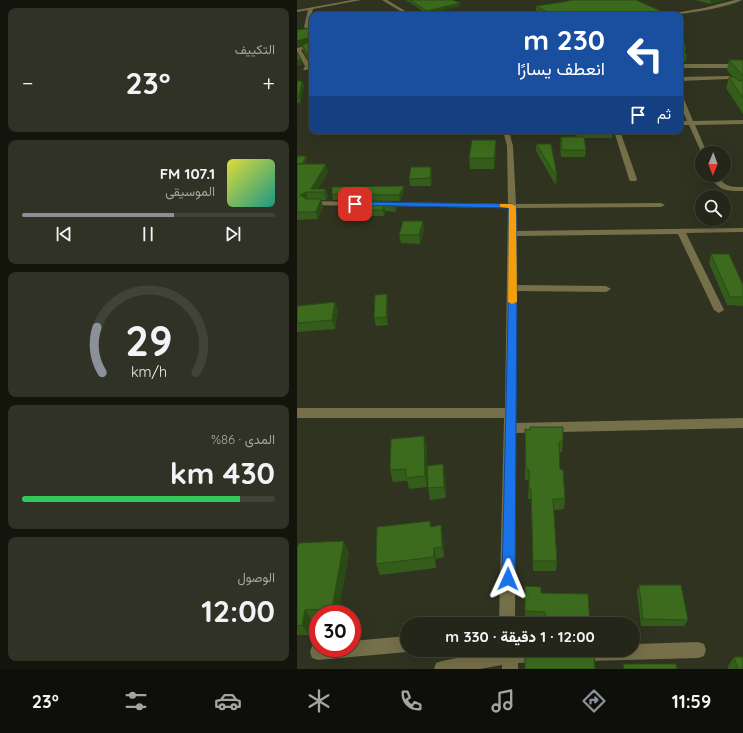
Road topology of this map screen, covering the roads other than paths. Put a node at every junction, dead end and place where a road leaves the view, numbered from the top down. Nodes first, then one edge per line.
1 (359, 0) edge
2 (383, 0) edge
3 (741, 0) edge
4 (311, 8) junction
5 (297, 11) edge
6 (310, 12) edge
7 (405, 12) edge
8 (683, 12) edge
9 (309, 16) edge
10 (309, 30) edge
11 (309, 46) edge
12 (683, 66) edge
13 (718, 66) junction
14 (743, 66) edge
15 (309, 68) edge
16 (305, 69) junction
17 (297, 70) edge
18 (728, 77) junction
19 (683, 79) edge
20 (733, 83) edge
21 (683, 104) edge
22 (743, 122) edge
23 (683, 123) edge
24 (691, 123) junction
25 (507, 134) edge
26 (618, 134) edge
27 (701, 146) edge
28 (633, 179) dead end
29 (717, 182) edge
30 (743, 189) edge
31 (308, 204) edge
32 (661, 205) dead end
33 (512, 206) junction
34 (743, 230) edge
35 (681, 231) junction
36 (513, 234) junction
37 (513, 288) junction
38 (606, 289) dead end
39 (719, 310) dead end
40 (297, 413) edge
41 (511, 413) junction
42 (743, 423) edge
43 (511, 428) junction
44 (507, 617) edge
45 (400, 645) edge
46 (361, 648) edge
47 (698, 650) dead end
48 (510, 658) edge
49 (442, 669) edge

1 - 4 street
2 - 7 street
3 - 8 street
4 - 5 street
4 - 6 street
9 - 10 street
11 - 16 street
12 - 13 street
13 - 14 street
13 - 18 street
15 - 16 street
16 - 17 street
18 - 19 street
18 - 20 street
21 - 24 street
22 - 24 street
23 - 24 street
24 - 27 street
25 - 33 street
26 - 28 street
29 - 30 street
31 - 33 street
32 - 33 street
33 - 36 street
34 - 35 street
35 - 36 street
35 - 39 street
36 - 37 street
37 - 38 street
37 - 41 street
40 - 41 street
41 - 43 street
42 - 43 street
43 - 44 street
45 - 46 street
47 - 48 street
48 - 49 street

